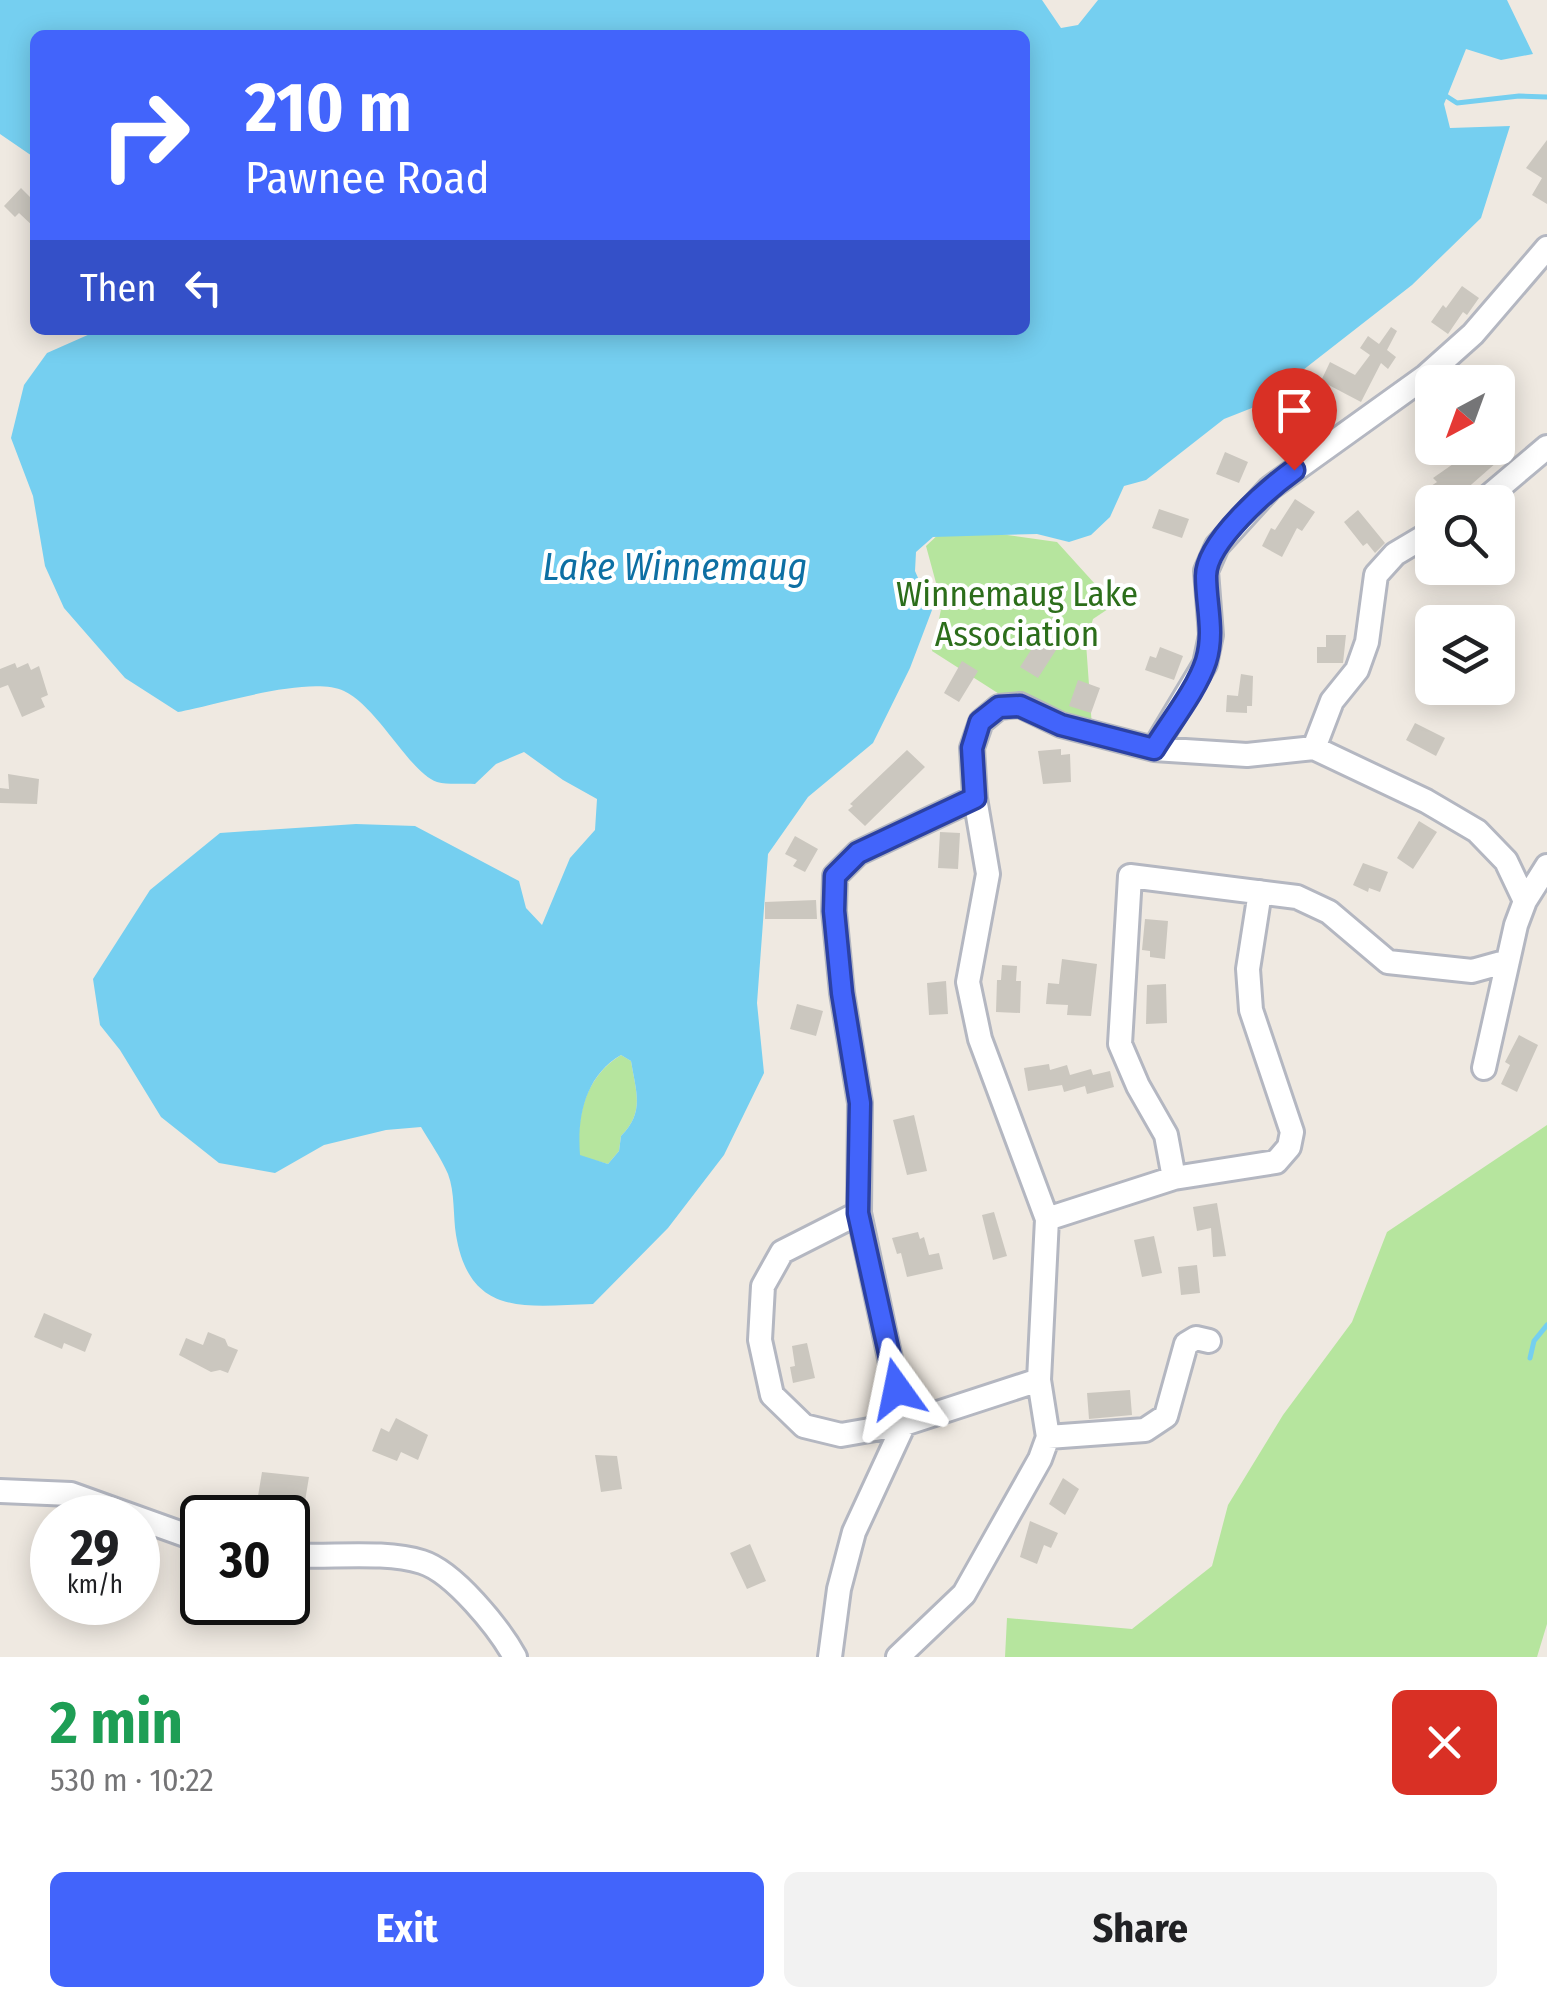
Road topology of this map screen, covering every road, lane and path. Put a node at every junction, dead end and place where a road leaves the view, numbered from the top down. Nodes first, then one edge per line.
1 (1547, 248) edge
2 (1547, 447) edge
3 (1502, 485) edge
4 (1415, 542) edge
5 (1314, 748) junction
6 (1154, 749) junction
7 (975, 798) junction
8 (1547, 866) edge
9 (1260, 892) junction
10 (1525, 901) junction
11 (1508, 961) junction
12 (1484, 1068) dead end
13 (1174, 1178) junction
14 (858, 1213) junction
15 (1047, 1219) junction
16 (1209, 1341) dead end
17 (1039, 1380) junction
18 (904, 1424) junction
19 (1048, 1437) junction
20 (0, 1492) edge
21 (180, 1533) edge
22 (310, 1555) edge
23 (515, 1657) edge
24 (830, 1657) edge
25 (898, 1657) edge

1 - 6 street
2 - 3 street
4 - 5 street
5 - 6 street
5 - 10 street
6 - 7 street
7 - 14 street
7 - 15 street
8 - 10 street
9 - 11 street
9 - 13 street
9 - 13 street
10 - 11 street
11 - 12 street
13 - 15 street
14 - 18 street
14 - 18 street
15 - 17 street
16 - 19 street
17 - 18 street
17 - 19 street
18 - 24 street
19 - 25 street
20 - 21 street
22 - 23 street

